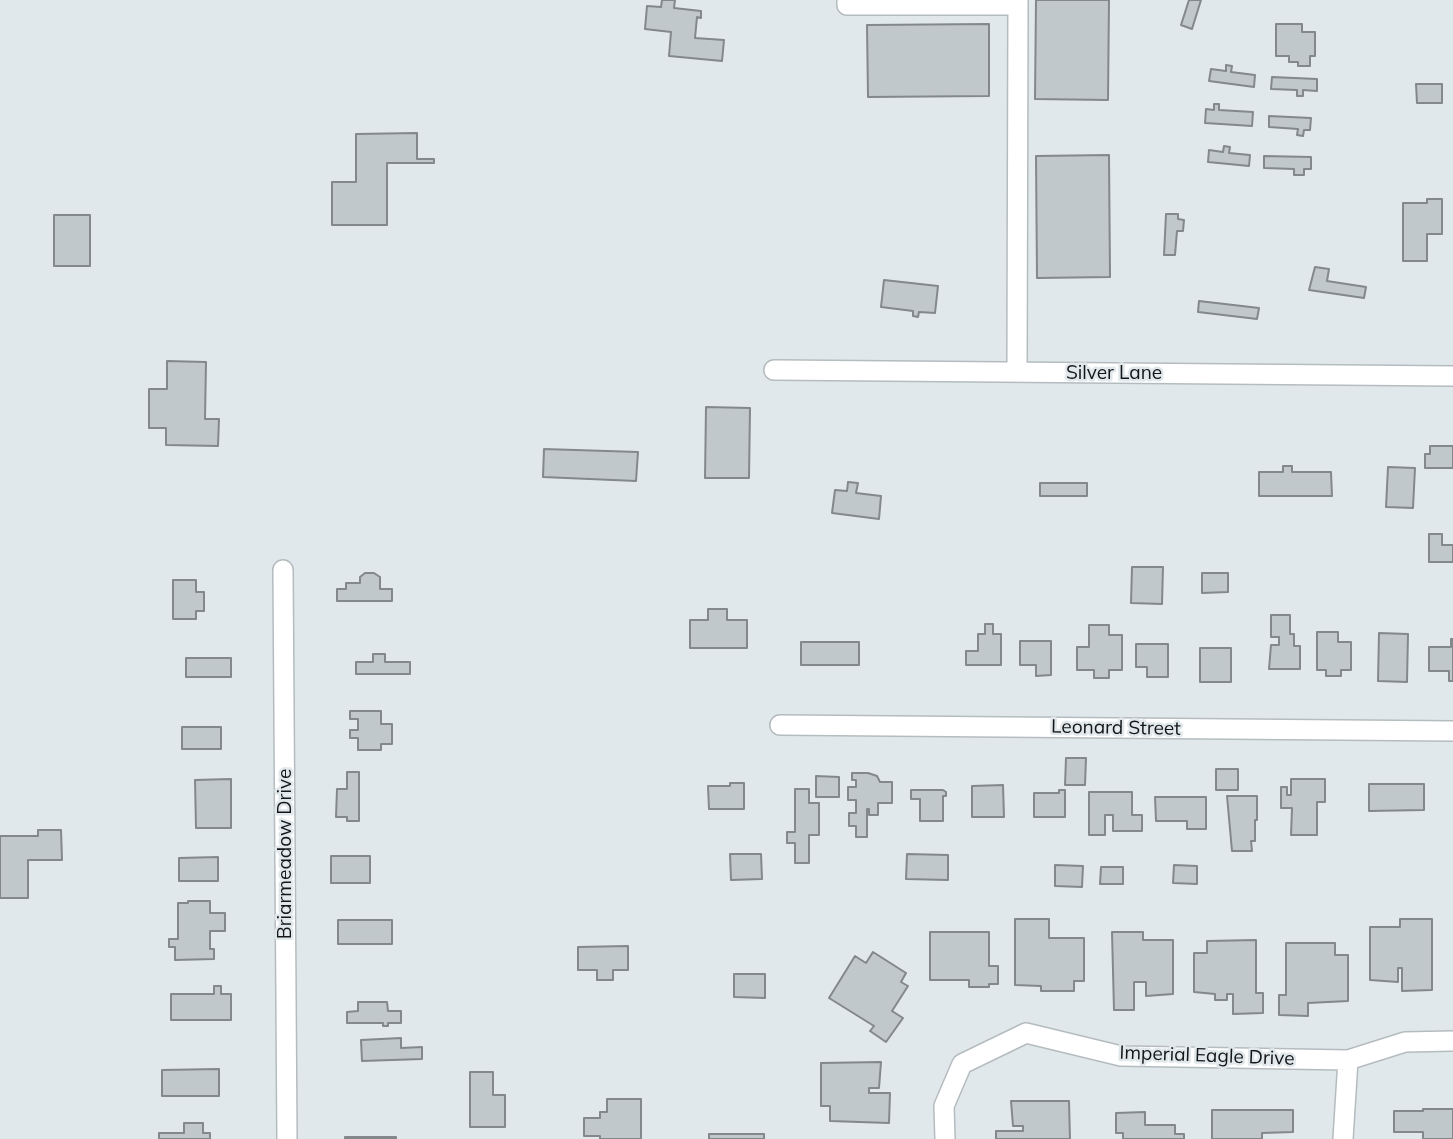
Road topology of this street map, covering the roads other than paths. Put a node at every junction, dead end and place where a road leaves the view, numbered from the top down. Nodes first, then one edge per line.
1 (847, 0) edge
2 (1018, 3) edge
3 (774, 370) dead end
4 (1017, 372) junction
5 (1453, 376) edge
6 (284, 570) dead end
7 (780, 725) dead end
8 (1453, 731) edge
9 (1453, 1041) edge
10 (1349, 1060) junction
11 (287, 1139) edge
12 (945, 1139) edge
13 (1343, 1139) edge

1 - 2 street
2 - 4 street
3 - 4 street, Silver Lane
4 - 5 street, Silver Lane
6 - 11 street, Briarmeadow Drive
7 - 8 street, Leonard Street
9 - 10 street, Imperial Eagle Drive
10 - 12 street, Imperial Eagle Drive
10 - 13 street

